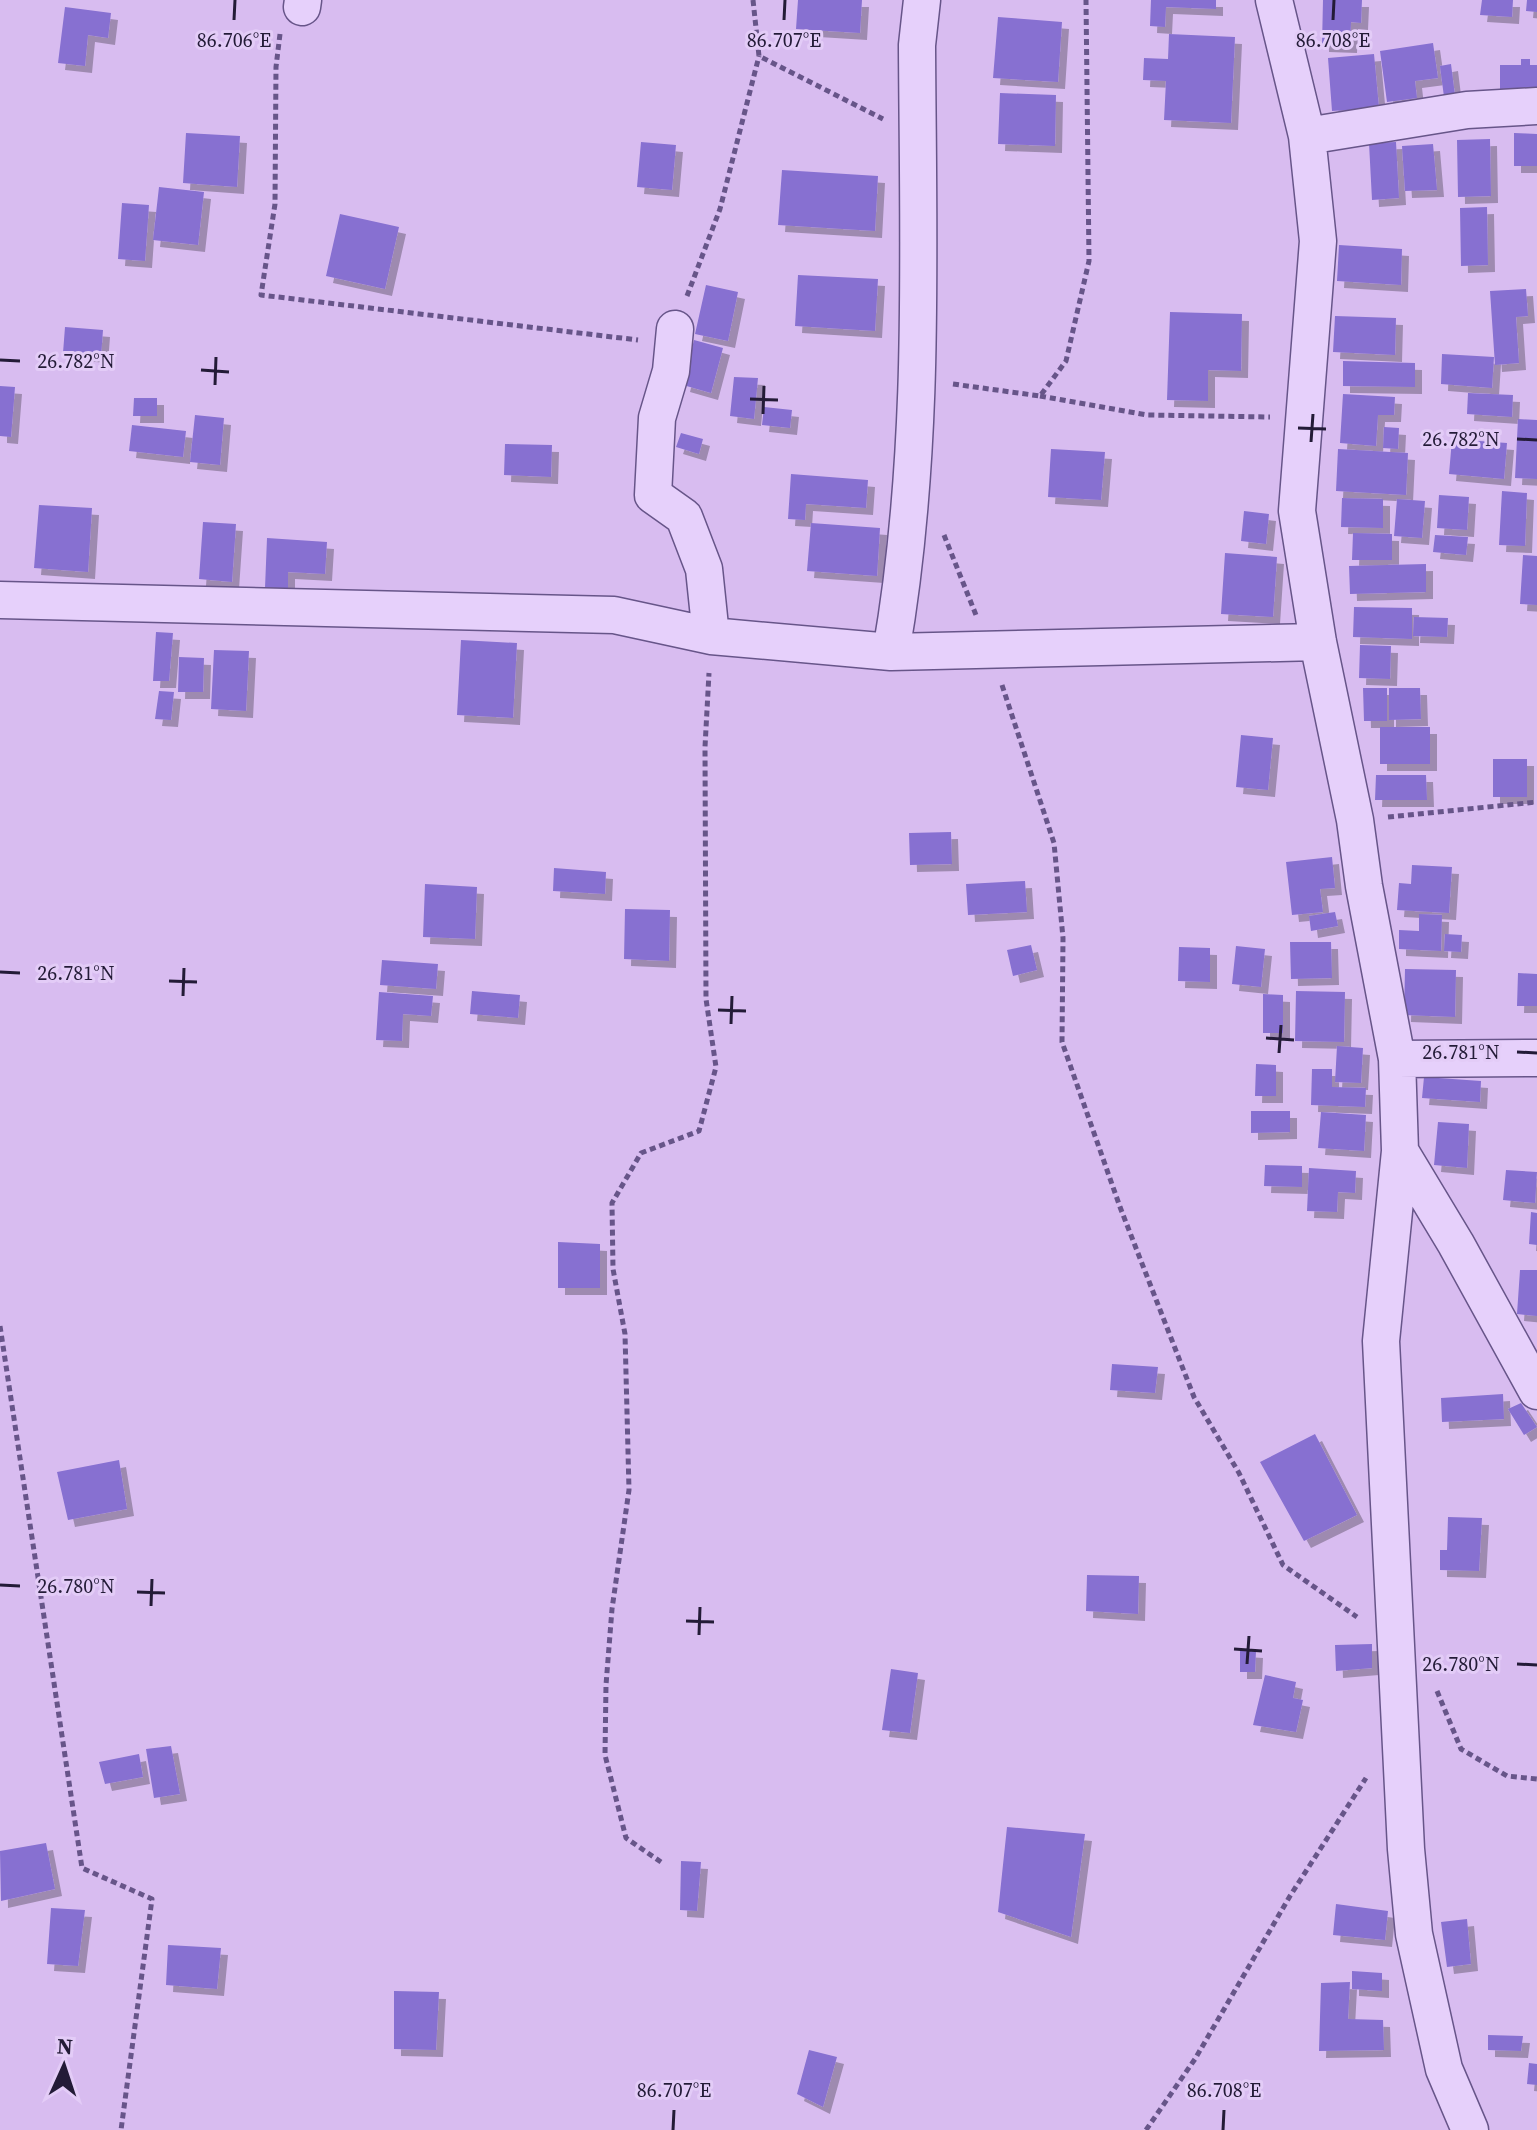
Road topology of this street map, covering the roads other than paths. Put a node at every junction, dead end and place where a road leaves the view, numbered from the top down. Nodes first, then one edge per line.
1 (922, 0) edge
2 (1274, 0) edge
3 (1537, 106) edge
4 (1307, 136) junction
5 (675, 329) road end
6 (0, 600) edge
7 (711, 636) junction
8 (1318, 642) junction
9 (891, 652) junction
10 (1537, 1027) edge
11 (1526, 1057) edge
12 (1397, 1059) junction
13 (1400, 1151) junction
14 (1525, 1349) edge
15 (1537, 1391) edge
16 (1470, 2130) edge

1 - 9 street
2 - 4 street
3 - 4 street
4 - 8 street
5 - 7 street
6 - 7 street
7 - 9 street
8 - 9 street
8 - 12 street
10 - 11 street
11 - 12 street
12 - 13 street
13 - 14 street
13 - 16 street
14 - 15 street

